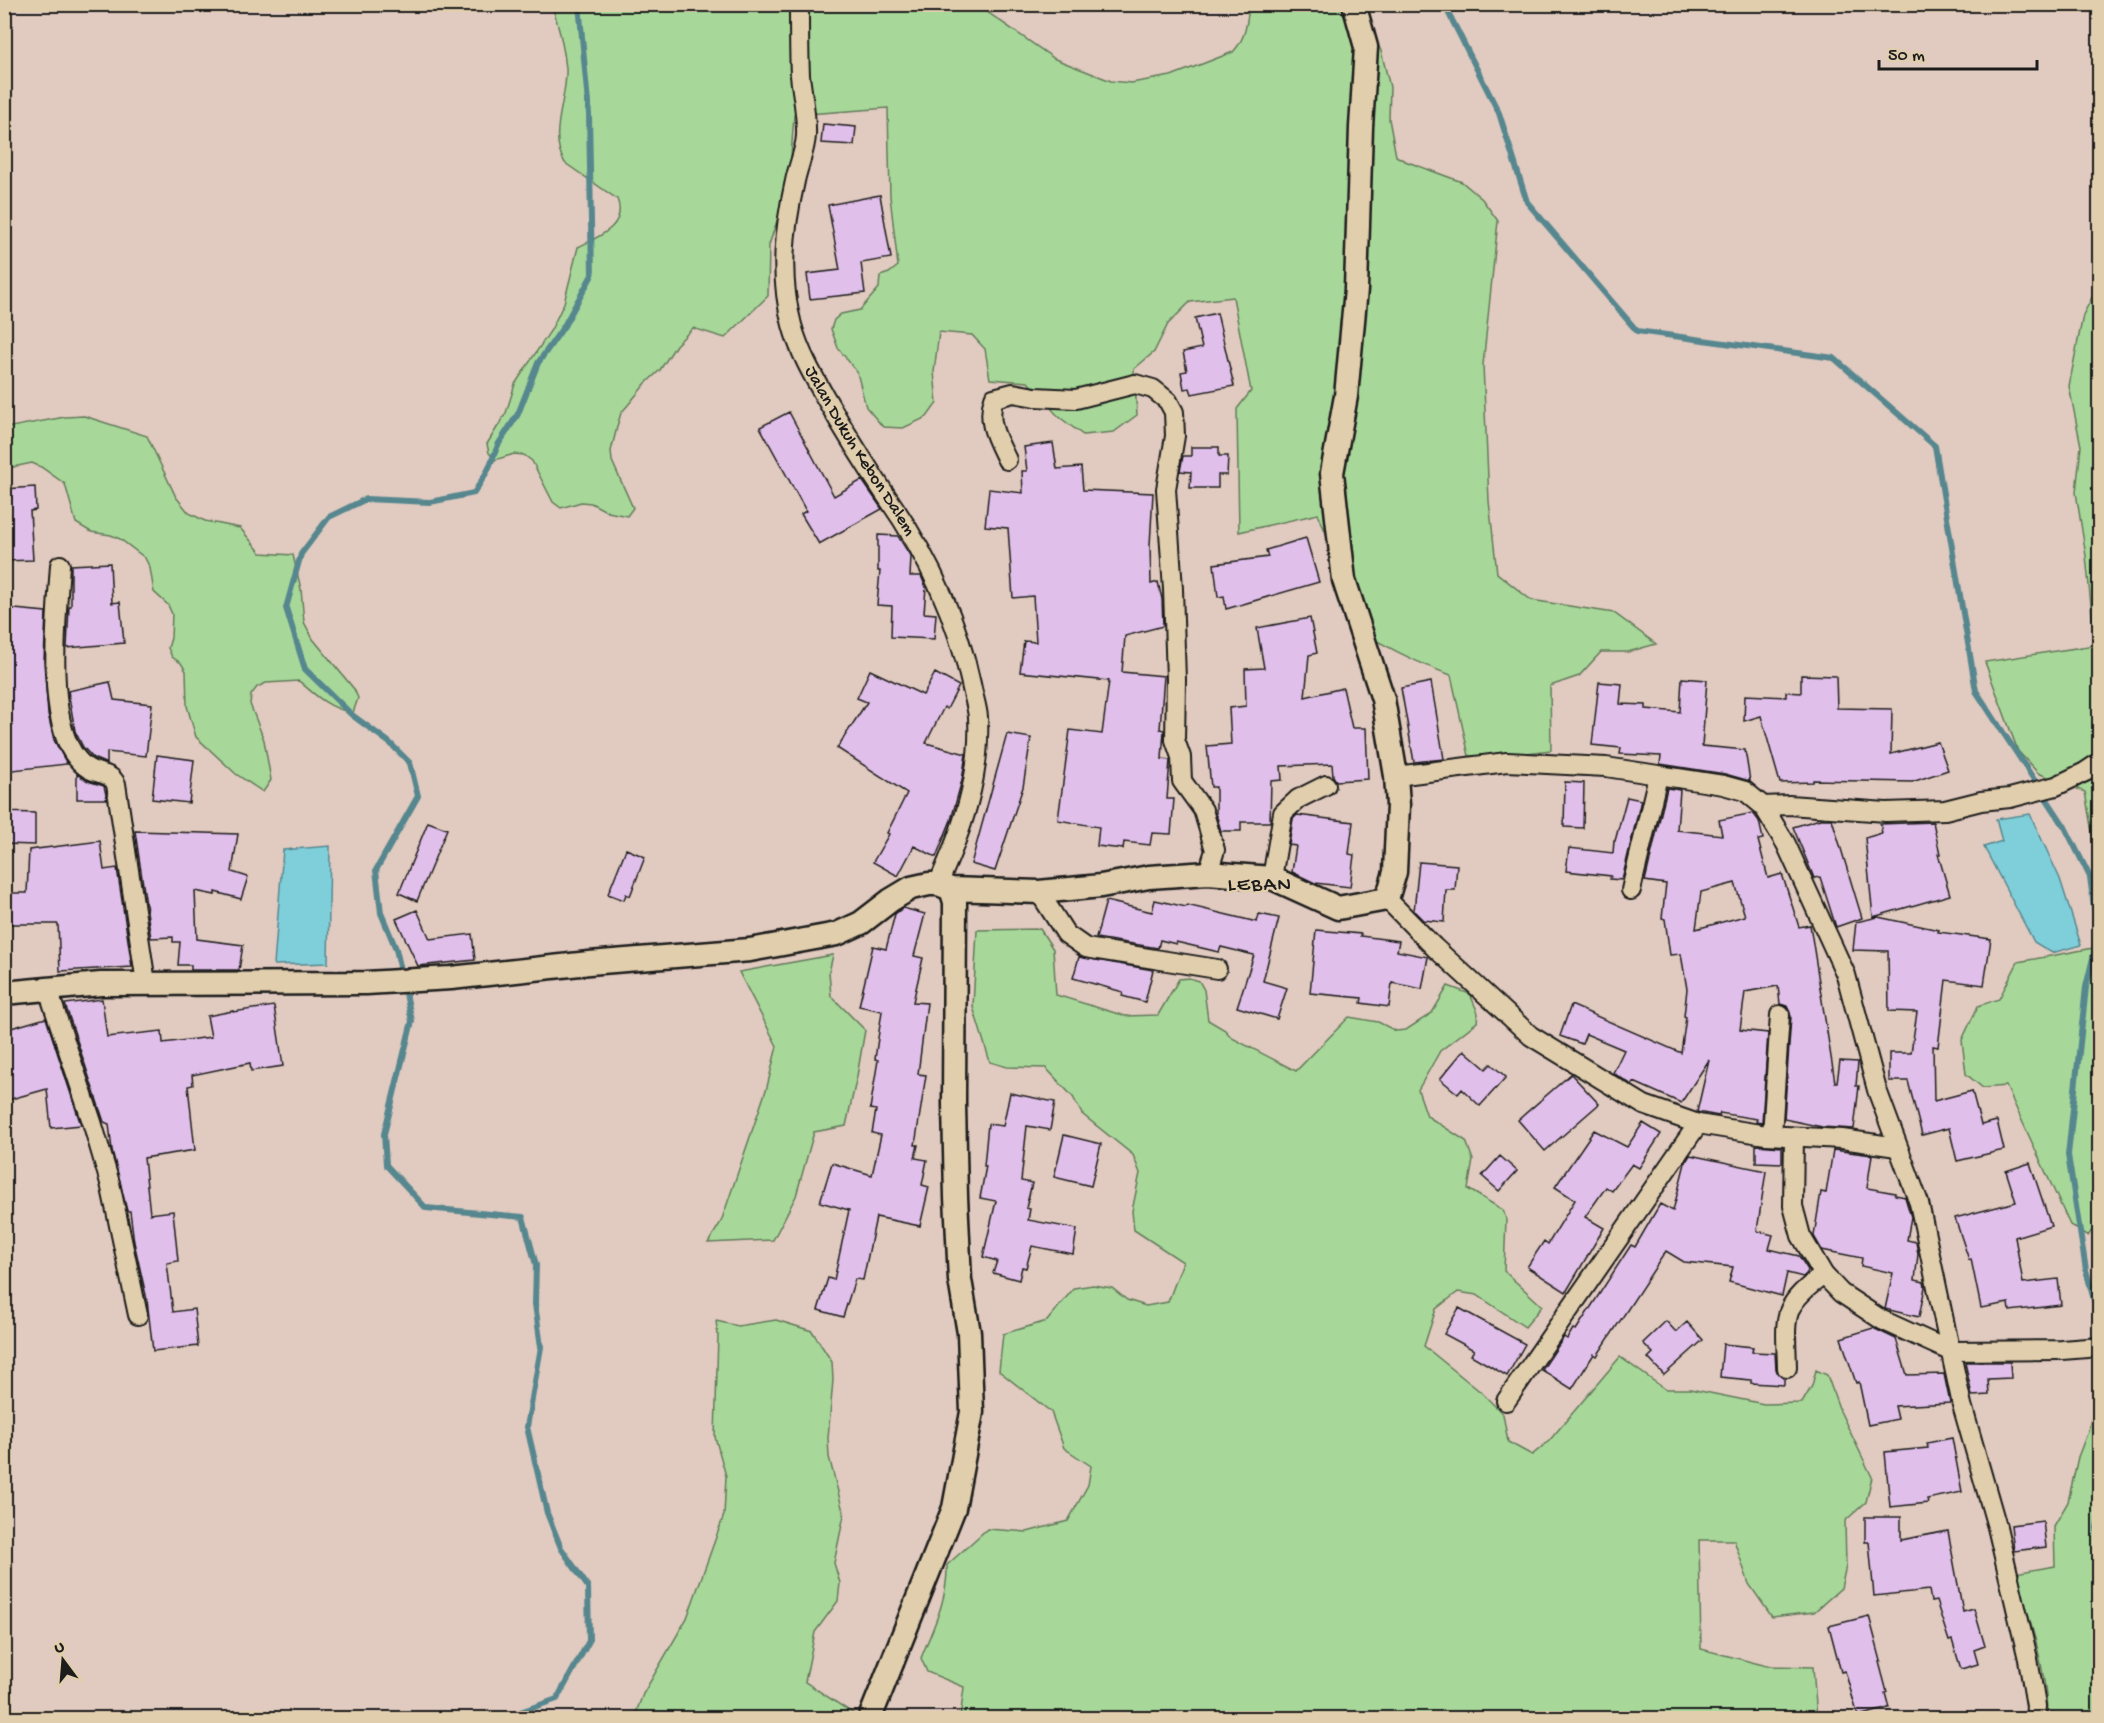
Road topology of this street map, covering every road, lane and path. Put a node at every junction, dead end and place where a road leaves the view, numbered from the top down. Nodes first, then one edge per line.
1 (799, 4) edge
2 (1354, 4) edge
3 (1007, 460) dead end
4 (60, 565) dead end
5 (2100, 762) edge
6 (1396, 776) junction
7 (1658, 776) junction
8 (1326, 785) dead end
9 (1763, 806) junction
10 (1208, 873) junction
11 (1272, 878) junction
12 (944, 886) junction
13 (1631, 890) dead end
14 (1039, 892) junction
15 (1387, 899) junction
16 (1217, 969) dead end
17 (146, 983) junction
18 (48, 990) junction
19 (4, 993) edge
20 (1780, 1015) dead end
21 (1698, 1124) junction
22 (1772, 1135) junction
23 (1794, 1137) junction
24 (1897, 1147) junction
25 (1824, 1275) junction
26 (138, 1315) dead end
27 (2100, 1347) edge
28 (1950, 1351) junction
29 (1787, 1368) dead end
30 (1506, 1401) dead end
31 (870, 1719) edge
32 (2035, 1719) edge

1 - 12 street, Jalan Dukuh Kebon Dalem
2 - 6 street
3 - 10 street
4 - 17 street
5 - 9 street
6 - 7 street
6 - 15 street
7 - 9 street
7 - 13 street
8 - 11 street
9 - 24 street
10 - 11 street
10 - 14 street
11 - 15 street
12 - 14 street
12 - 17 street
12 - 31 street
14 - 16 street
15 - 21 street
17 - 18 street
18 - 19 street
18 - 26 street
20 - 22 street
21 - 22 street
21 - 30 street
22 - 23 street
23 - 24 street
23 - 25 street
24 - 28 street
25 - 28 street
25 - 29 street
27 - 28 street
28 - 32 street

